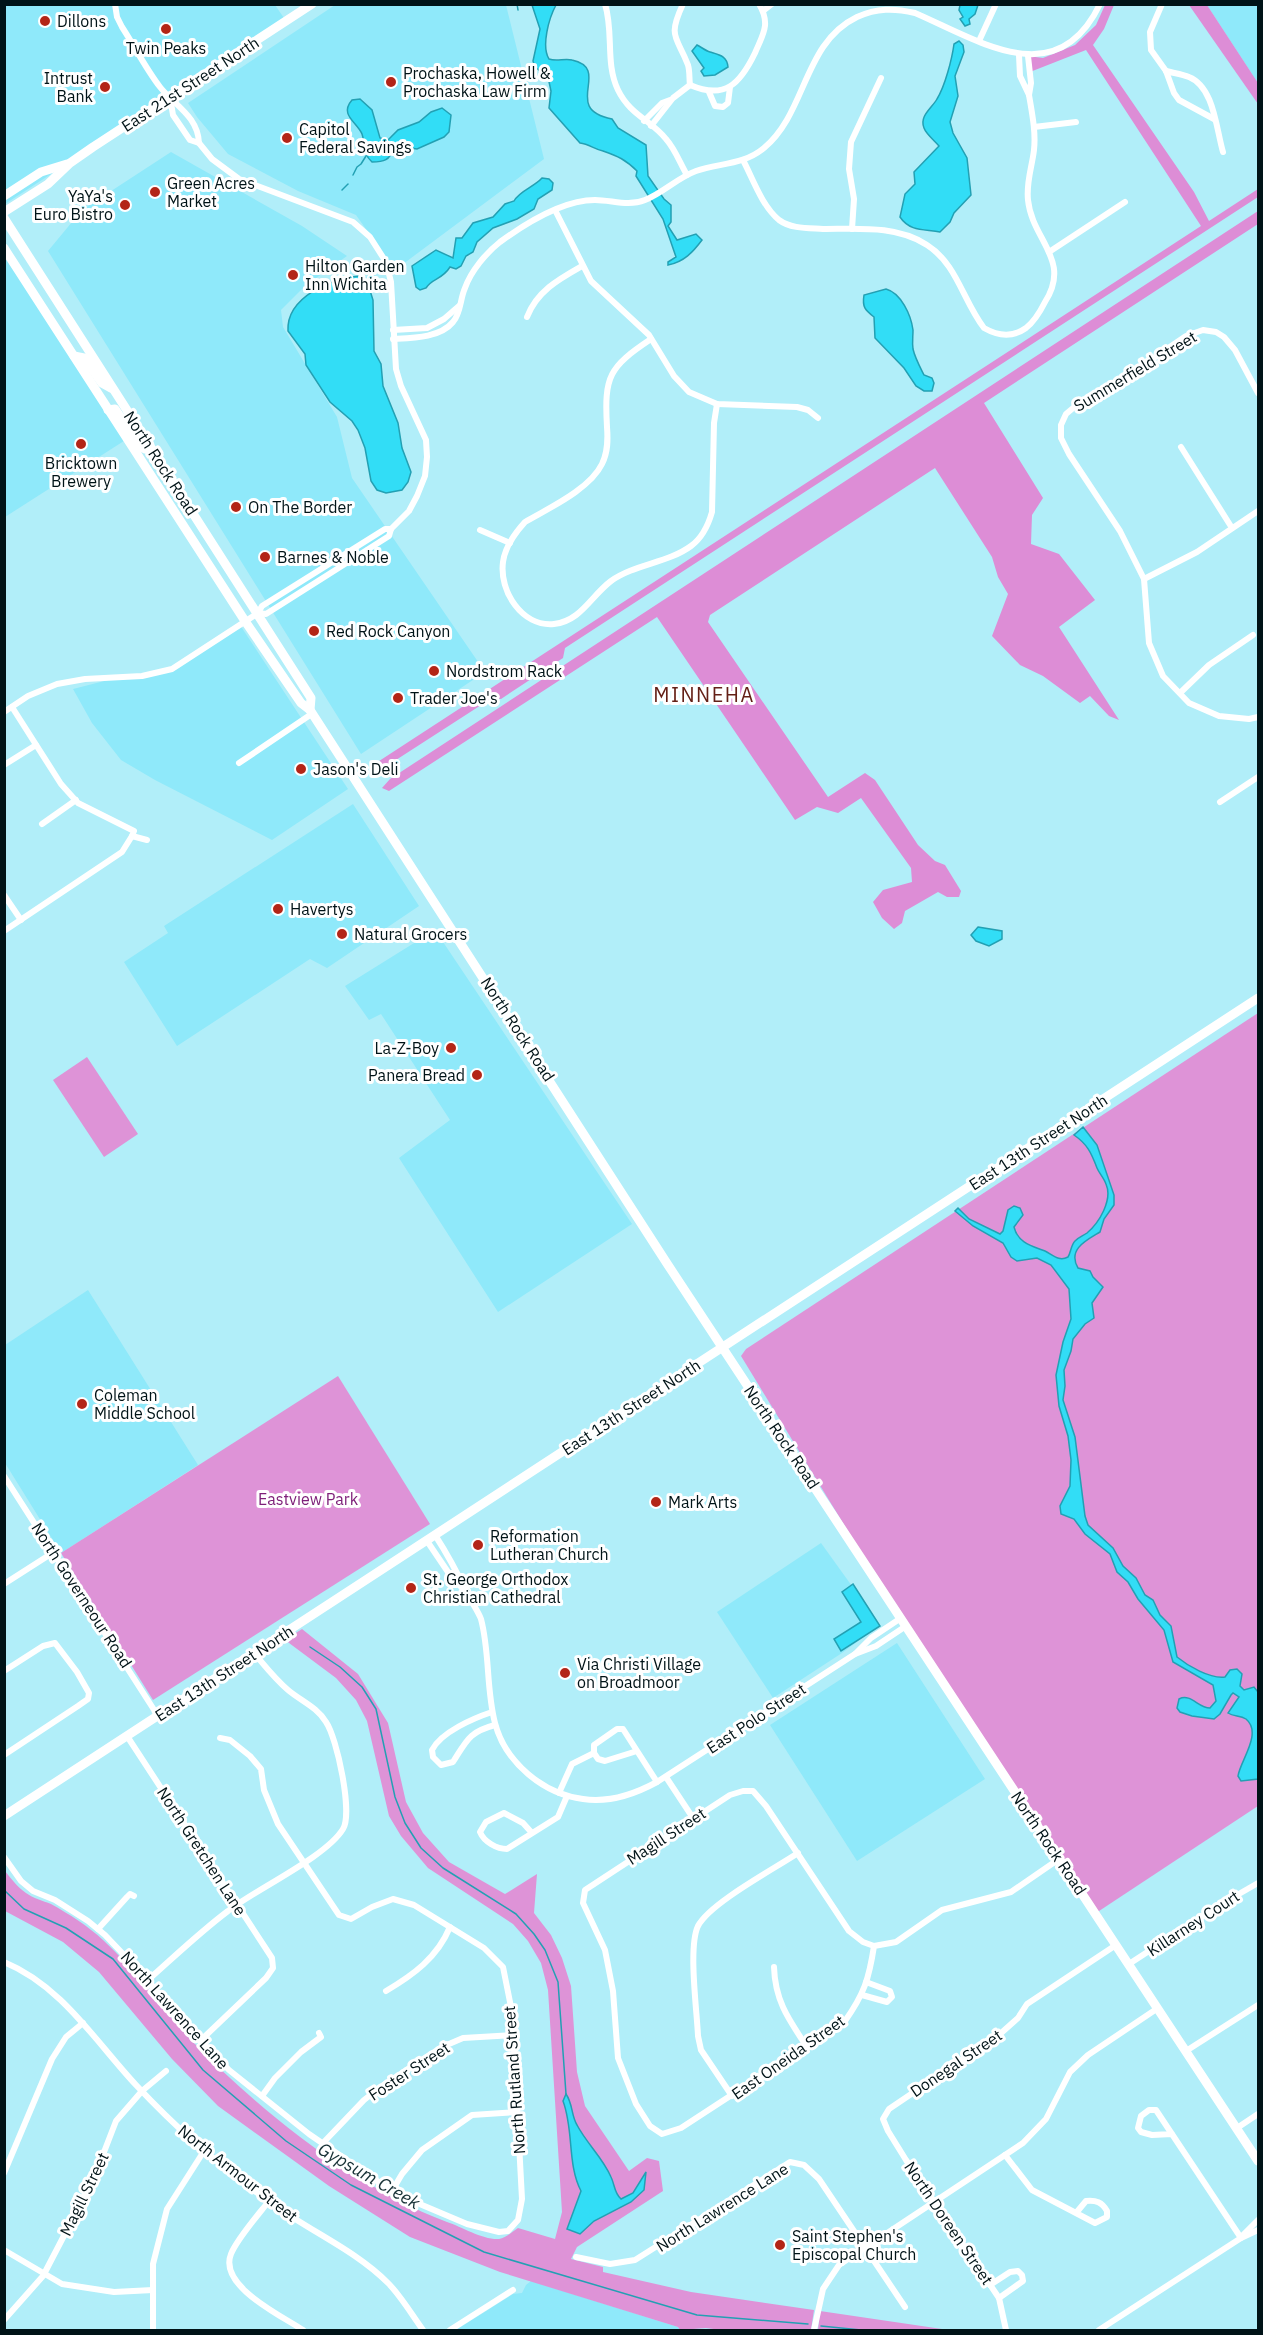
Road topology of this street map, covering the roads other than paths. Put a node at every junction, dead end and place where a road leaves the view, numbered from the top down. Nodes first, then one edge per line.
1 (115, 4) edge
2 (312, 4) edge
3 (606, 4) edge
4 (683, 4) edge
5 (772, 4) edge
6 (996, 4) edge
7 (1100, 4) edge
8 (1162, 4) edge
9 (886, 7) edge
10 (761, 8) edge
11 (875, 8) edge
12 (979, 41) junction
13 (1019, 55) junction
14 (1028, 56) junction
15 (1166, 71) junction
16 (881, 78) dead end
17 (690, 85) junction
18 (730, 87) junction
19 (709, 92) junction
20 (1029, 95) junction
21 (170, 97) junction
22 (673, 98) junction
23 (1214, 119) junction
24 (644, 121) junction
25 (1076, 122) dead end
26 (651, 126) junction
27 (1034, 127) junction
28 (199, 143) junction
29 (1223, 152) dead end
30 (743, 160) junction
31 (70, 163) junction
32 (687, 175) junction
33 (4, 196) edge
34 (1125, 202) dead end
35 (555, 210) junction
36 (4, 212) edge
37 (4, 218) edge
38 (852, 229) junction
39 (4, 248) edge
40 (1049, 252) junction
41 (582, 266) junction
42 (459, 306) junction
43 (526, 317) dead end
44 (393, 330) junction
45 (393, 339) junction
46 (651, 339) junction
47 (74, 356) junction
48 (113, 388) junction
49 (1258, 393) edge
50 (717, 404) junction
51 (108, 410) junction
52 (818, 418) dead end
53 (150, 445) junction
54 (1181, 447) dead end
55 (1258, 511) edge
56 (1232, 528) junction
57 (480, 530) dead end
58 (510, 543) junction
59 (1144, 579) junction
60 (258, 614) junction
61 (245, 621) junction
62 (1253, 635) dead end
63 (1180, 693) junction
64 (12, 707) junction
65 (4, 712) edge
66 (311, 712) junction
67 (1258, 717) edge
68 (36, 745) junction
69 (239, 763) dead end
70 (4, 765) edge
71 (1258, 777) edge
72 (76, 800) junction
73 (1220, 802) dead end
74 (42, 824) dead end
75 (132, 836) junction
76 (147, 840) dead end
77 (4, 895) edge
78 (21, 920) junction
79 (4, 931) edge
80 (1258, 998) edge
81 (722, 1347) junction
82 (4, 1476) edge
83 (431, 1538) junction
84 (54, 1552) junction
85 (4, 1584) edge
86 (903, 1622) junction
87 (254, 1653) junction
88 (4, 1671) edge
89 (492, 1712) junction
90 (158, 1716) junction
91 (495, 1725) junction
92 (127, 1736) junction
93 (220, 1738) dead end
94 (637, 1751) junction
95 (594, 1753) junction
96 (4, 1755) edge
97 (666, 1777) junction
98 (657, 1782) junction
99 (559, 1793) junction
100 (567, 1796) junction
101 (4, 1816) edge
102 (693, 1818) junction
103 (532, 1833) junction
104 (798, 1853) junction
105 (4, 1857) edge
106 (1059, 1859) junction
107 (302, 1863) junction
108 (1258, 1883) edge
109 (134, 1896) dead end
110 (237, 1905) junction
111 (450, 1928) junction
112 (98, 1929) junction
113 (1116, 1945) junction
114 (874, 1946) junction
115 (4, 1962) edge
116 (1129, 1964) junction
117 (774, 1967) dead end
118 (148, 1980) junction
119 (867, 1982) junction
120 (386, 1992) dead end
121 (862, 1995) junction
122 (1258, 2005) edge
123 (1158, 2008) junction
124 (83, 2023) junction
125 (319, 2033) dead end
126 (513, 2036) junction
127 (200, 2041) junction
128 (807, 2047) junction
129 (1186, 2051) junction
130 (166, 2071) dead end
131 (142, 2091) junction
132 (262, 2096) junction
133 (732, 2096) junction
134 (517, 2112) junction
135 (1258, 2114) edge
136 (883, 2119) joint
137 (1237, 2128) junction
138 (662, 2134) joint
139 (1172, 2134) junction
140 (323, 2144) junction
141 (204, 2151) junction
142 (1005, 2155) junction
143 (1258, 2161) edge
144 (4, 2173) edge
145 (392, 2191) junction
146 (269, 2201) junction
147 (934, 2201) junction
148 (1076, 2213) junction
149 (1258, 2220) edge
150 (511, 2228) joint
151 (1258, 2230) edge
152 (1241, 2238) junction
153 (865, 2247) junction
154 (4, 2250) edge
155 (576, 2257) dead end
156 (44, 2274) junction
157 (990, 2285) junction
158 (153, 2290) junction
159 (513, 2290) dead end
160 (999, 2298) junction
161 (905, 2307) dead end
162 (4, 2320) edge
163 (153, 2331) edge
164 (303, 2331) edge
165 (423, 2331) edge
166 (450, 2331) edge
167 (814, 2331) edge
168 (1006, 2331) edge
169 (1099, 2331) edge

1 - 21 street
2 - 21 main road, East 21st Street North
3 - 24 street
4 - 17 street
5 - 10 street
6 - 12 street
7 - 14 street
8 - 15 street
9 - 11 street
9 - 12 street
10 - 18 street
11 - 30 street
12 - 13 street
13 - 14 street
13 - 20 street
14 - 20 street
15 - 23 street
15 - 23 street
16 - 38 street
17 - 19 street
17 - 22 street
18 - 19 street
18 - 19 street
20 - 27 street
21 - 28 street
21 - 28 street
21 - 31 main road, East 21st Street North
22 - 24 street
22 - 26 street
23 - 29 street
24 - 26 street
25 - 27 street
26 - 32 street
27 - 40 street
28 - 44 street
30 - 32 street
30 - 38 street
31 - 33 main road, East 21st Street North
31 - 36 main road, East 21st Street North
32 - 35 street
34 - 40 street
35 - 41 street
35 - 42 street
37 - 48 main road, North Rock Road
38 - 40 street
39 - 47 main road, North Rock Road
41 - 43 street
41 - 46 street
42 - 44 street
42 - 45 street
44 - 45 street
45 - 60 street
46 - 50 street
46 - 58 street
47 - 48 main road
47 - 51 main road, North Rock Road
48 - 53 main road, North Rock Road
49 - 59 street, Summerfield Street
50 - 52 street
50 - 58 street
51 - 53 main road
51 - 61 main road, North Rock Road
53 - 60 main road, North Rock Road
54 - 56 street
55 - 56 street
56 - 59 street
57 - 58 street
59 - 63 street
60 - 61 street
60 - 66 main road, North Rock Road
61 - 64 street
61 - 66 main road, North Rock Road
62 - 63 street
63 - 67 street
64 - 65 street
64 - 68 street
66 - 69 street
66 - 81 main road, North Rock Road
68 - 70 street
68 - 72 street
71 - 73 street
72 - 74 street
72 - 75 street
75 - 76 street
75 - 78 street
77 - 78 street
78 - 79 street
80 - 81 main road, East 13th Street North
81 - 83 main road, East 13th Street North
81 - 86 main road, North Rock Road
82 - 84 street, North Governeour Road
83 - 87 main road, East 13th Street North
83 - 89 street, East Polo Street
84 - 85 street
84 - 90 street, North Governeour Road
86 - 97 street, East Polo Street
86 - 106 main road, North Rock Road
87 - 90 main road, East 13th Street North
87 - 107 street
88 - 96 street
89 - 91 street, East Polo Street
89 - 91 street
90 - 92 main road, East 13th Street North
91 - 99 street, East Polo Street
92 - 101 main road, East 13th Street North
92 - 110 street, North Gretchen Lane
93 - 107 street
94 - 95 street
94 - 95 street
94 - 98 street
95 - 99 street
97 - 98 street, East Polo Street
97 - 102 street
98 - 100 street, East Polo Street
99 - 100 street, East Polo Street
100 - 103 street
102 - 104 street, Magill Street
102 - 138 street, Magill Street
103 - 103 street
104 - 114 street
104 - 133 street
105 - 112 street, North Lawrence Lane
106 - 113 main road, North Rock Road
106 - 114 street
107 - 110 street
107 - 111 street, North Rutland Street
108 - 116 street, Killarney Court
109 - 112 street
110 - 118 street
110 - 127 street, North Gretchen Lane
111 - 120 street
111 - 126 street, North Rutland Street
112 - 118 street, North Lawrence Lane
113 - 116 main road, North Rock Road
113 - 136 street, Donegal Street
114 - 119 street, East Oneida Street
115 - 124 street, North Armour Street
116 - 123 main road, North Rock Road
117 - 128 street
118 - 127 street, North Lawrence Lane
119 - 121 street, East Oneida Street
119 - 121 street
121 - 128 street, East Oneida Street
122 - 129 street
123 - 129 main road, North Rock Road
123 - 142 street
124 - 131 street, North Armour Street
124 - 144 street
125 - 132 street
126 - 134 street, North Rutland Street
126 - 140 street, Foster Street
127 - 132 street, North Lawrence Lane
128 - 133 street, East Oneida Street
129 - 137 main road, North Rock Road
130 - 131 street, Magill Street
131 - 141 street, North Armour Street
131 - 156 street, Magill Street
132 - 140 street, North Lawrence Lane
133 - 138 street, East Oneida Street
134 - 145 street
134 - 150 street, North Rutland Street
135 - 137 street
136 - 147 street, North Doreen Street
137 - 143 main road, North Rock Road
139 - 139 street
139 - 152 street
140 - 145 street, North Lawrence Lane
141 - 146 street, North Armour Street
141 - 158 street
142 - 147 street
142 - 148 street
145 - 150 street, North Lawrence Lane
146 - 164 street
146 - 165 street, North Armour Street
147 - 153 street
147 - 157 street, North Doreen Street
148 - 148 street
149 - 152 street
151 - 152 street
152 - 169 street
153 - 155 street, North Lawrence Lane
153 - 161 street
153 - 167 street
154 - 156 street
156 - 158 street
156 - 162 street, Magill Street
157 - 160 street, North Doreen Street
157 - 160 street
158 - 163 street
159 - 166 street
160 - 168 street, North Doreen Street

